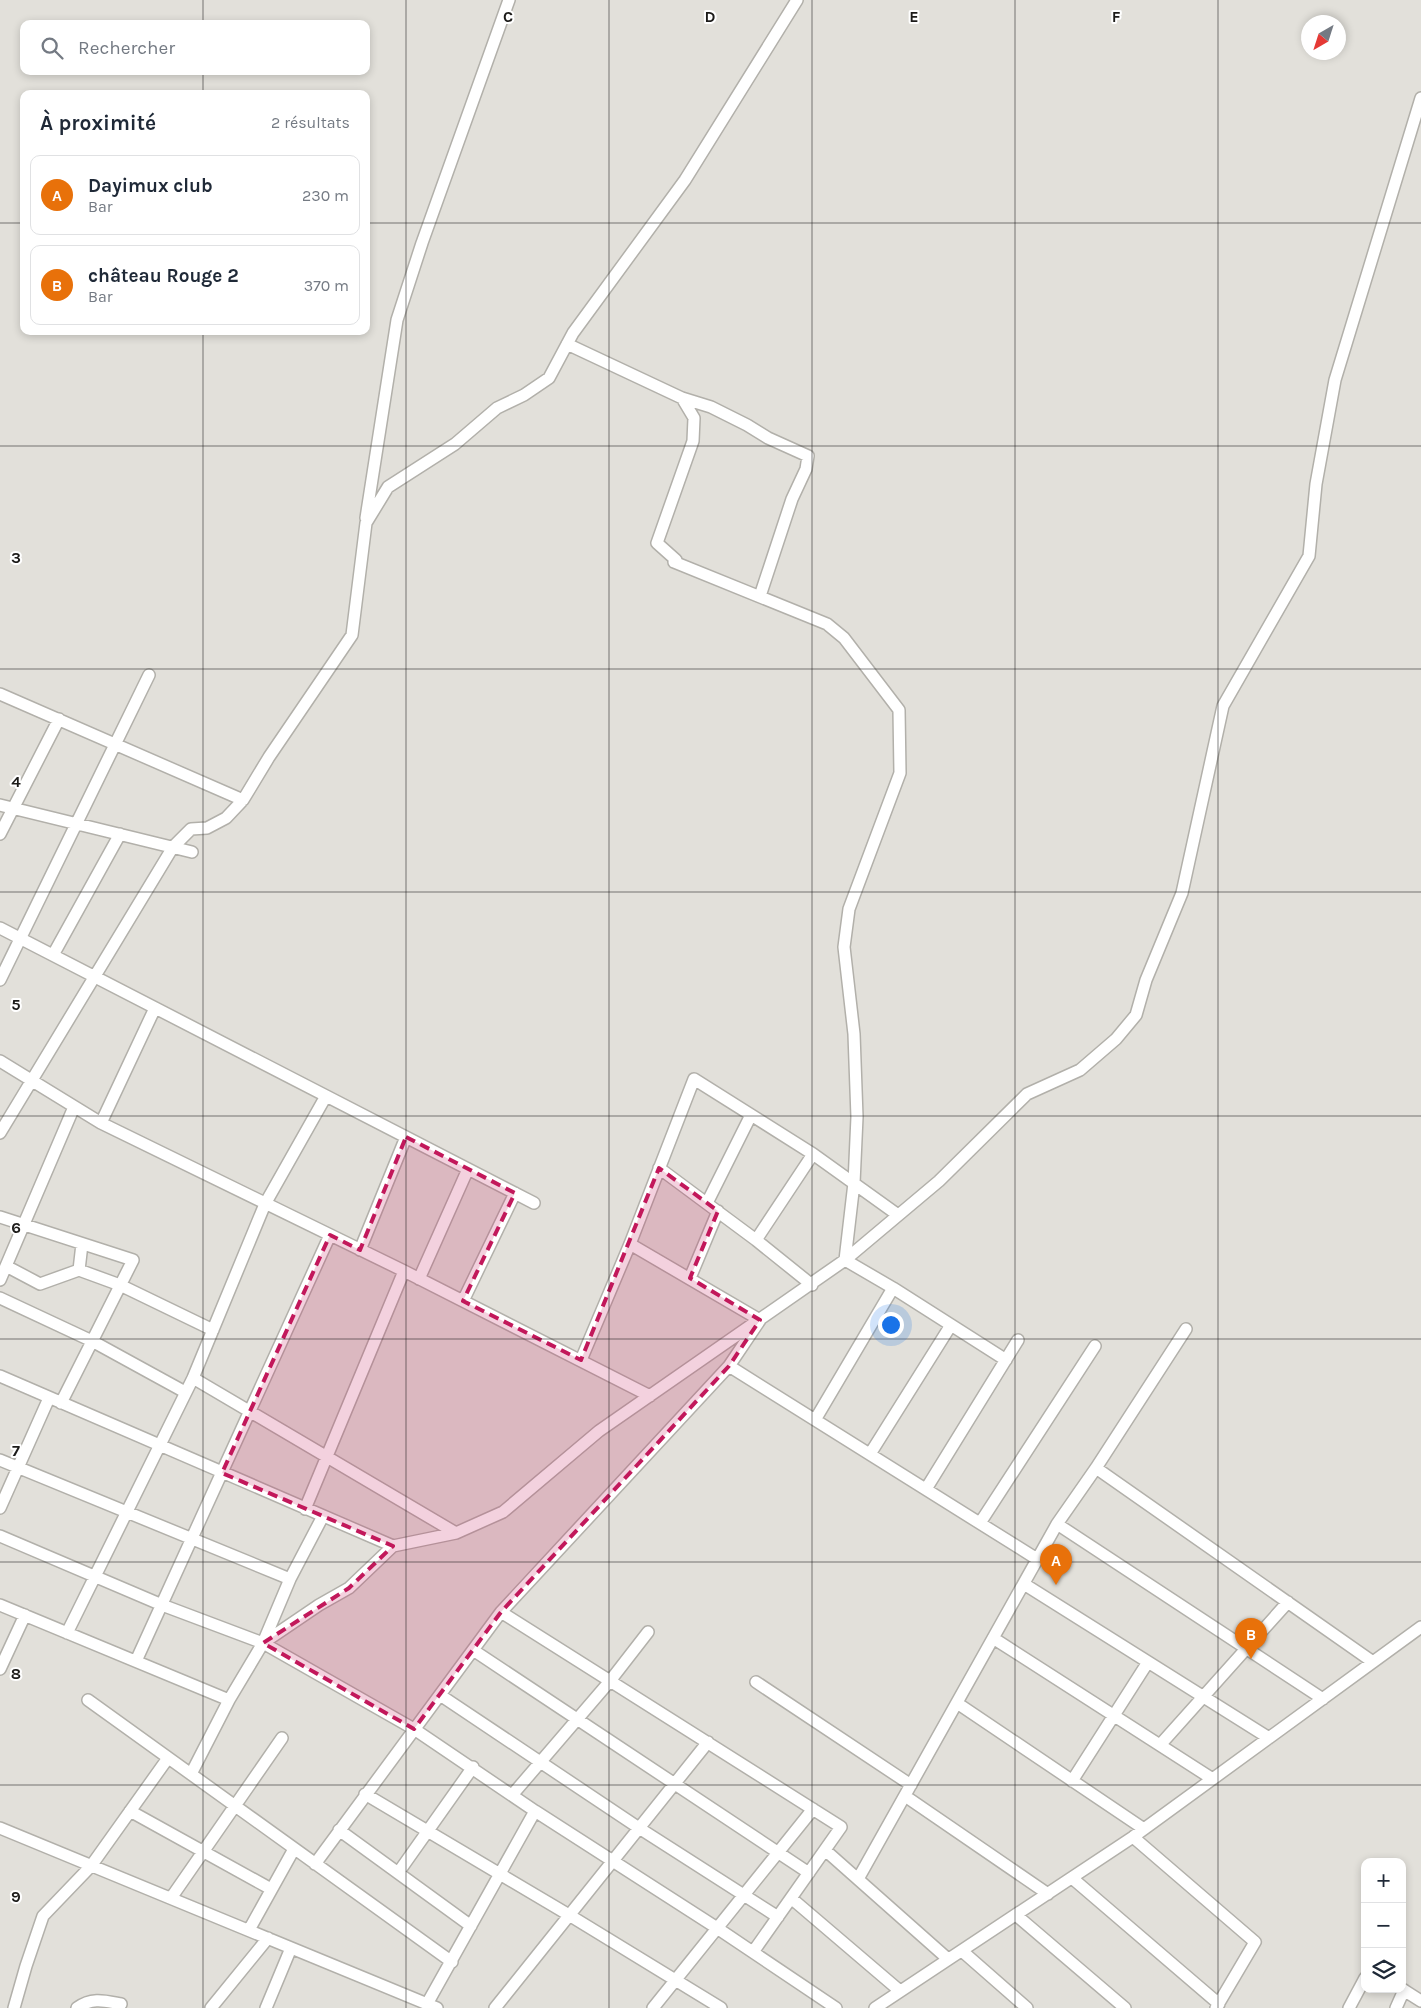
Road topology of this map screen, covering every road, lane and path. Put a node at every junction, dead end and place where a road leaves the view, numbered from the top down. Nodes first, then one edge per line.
1 (509, 0) edge
2 (797, 0) edge
3 (1421, 98) edge
4 (567, 344) junction
5 (682, 398) junction
6 (366, 522) junction
7 (760, 596) junction
8 (149, 674) dead end
9 (0, 694) edge
10 (59, 719) junction
11 (115, 744) junction
12 (242, 800) junction
13 (0, 805) edge
14 (13, 808) junction
15 (76, 824) junction
16 (0, 834) edge
17 (120, 834) junction
18 (173, 847) junction
19 (192, 852) dead end
20 (0, 928) edge
21 (21, 939) junction
22 (53, 955) junction
23 (95, 977) junction
24 (0, 980) edge
25 (155, 1008) junction
26 (0, 1061) edge
27 (32, 1080) junction
28 (326, 1096) junction
29 (74, 1107) junction
30 (751, 1115) junction
31 (101, 1123) junction
32 (1, 1130) edge
33 (406, 1137) junction
34 (813, 1154) junction
35 (660, 1168) junction
36 (468, 1169) junction
37 (854, 1183) junction
38 (515, 1194) junction
39 (534, 1203) dead end
40 (707, 1203) junction
41 (265, 1204) junction
42 (718, 1211) junction
43 (898, 1216) junction
44 (0, 1217) edge
45 (24, 1225) junction
46 (330, 1235) junction
47 (756, 1240) junction
48 (82, 1244) junction
49 (630, 1244) junction
50 (360, 1250) junction
51 (845, 1260) junction
52 (6, 1266) junction
53 (79, 1270) junction
54 (404, 1271) junction
55 (690, 1278) junction
56 (419, 1279) junction
57 (0, 1280) edge
58 (120, 1285) junction
59 (812, 1285) junction
60 (892, 1288) junction
61 (0, 1298) edge
62 (463, 1301) junction
63 (760, 1320) junction
64 (952, 1325) junction
65 (1186, 1329) dead end
66 (212, 1330) junction
67 (1018, 1340) dead end
68 (92, 1341) junction
69 (1095, 1346) dead end
70 (581, 1360) junction
71 (1006, 1360) junction
72 (729, 1366) junction
73 (0, 1376) edge
74 (193, 1378) junction
75 (185, 1392) junction
76 (650, 1396) junction
77 (49, 1398) junction
78 (61, 1403) junction
79 (250, 1412) junction
80 (815, 1420) junction
81 (159, 1445) junction
82 (870, 1454) junction
83 (327, 1457) junction
84 (0, 1460) edge
85 (18, 1467) junction
86 (1096, 1468) junction
87 (222, 1473) junction
88 (926, 1489) junction
89 (0, 1508) edge
90 (305, 1508) junction
91 (126, 1511) junction
92 (323, 1516) junction
93 (980, 1523) junction
94 (1057, 1524) junction
95 (456, 1533) junction
96 (0, 1536) edge
97 (191, 1538) junction
98 (392, 1546) junction
99 (1037, 1559) junction
100 (95, 1576) junction
101 (290, 1579) junction
102 (1024, 1584) junction
103 (1288, 1602) junction
104 (162, 1604) junction
105 (0, 1605) edge
106 (501, 1612) junction
107 (25, 1615) junction
108 (1421, 1627) edge
109 (648, 1632) dead end
110 (68, 1633) junction
111 (993, 1638) junction
112 (263, 1643) junction
113 (4, 1647) edge
114 (1247, 1648) junction
115 (473, 1650) junction
116 (136, 1661) junction
117 (1148, 1662) junction
118 (1373, 1662) junction
119 (0, 1669) edge
120 (610, 1681) junction
121 (756, 1682) dead end
122 (440, 1695) junction
123 (1203, 1696) junction
124 (1323, 1699) junction
125 (88, 1700) dead end
126 (229, 1700) junction
127 (957, 1703) junction
128 (1114, 1715) junction
129 (578, 1720) junction
130 (414, 1729) junction
131 (282, 1738) dead end
132 (1269, 1738) junction
133 (708, 1742) junction
134 (1160, 1745) junction
135 (168, 1758) junction
136 (541, 1762) junction
137 (472, 1767) junction
138 (191, 1774) junction
139 (1211, 1778) junction
140 (1072, 1781) junction
141 (674, 1784) junction
142 (911, 1785) junction
143 (366, 1794) junction
144 (513, 1794) junction
145 (905, 1796) junction
146 (235, 1806) junction
147 (813, 1809) junction
148 (130, 1811) junction
149 (535, 1811) junction
150 (0, 1828) edge
151 (639, 1828) junction
152 (1144, 1829) junction
153 (339, 1830) junction
154 (428, 1832) junction
155 (1133, 1837) junction
156 (294, 1849) junction
157 (825, 1850) junction
158 (203, 1851) junction
159 (778, 1852) junction
160 (613, 1860) junction
161 (315, 1864) junction
162 (91, 1866) junction
163 (398, 1873) junction
164 (809, 1873) junction
165 (499, 1875) junction
166 (1072, 1878) junction
167 (858, 1879) junction
168 (271, 1889) junction
169 (1048, 1894) junction
170 (744, 1895) junction
171 (171, 1898) junction
172 (791, 1898) junction
173 (570, 1915) junction
174 (1016, 1915) junction
175 (778, 1917) junction
176 (471, 1926) junction
177 (717, 1928) junction
178 (249, 1930) junction
179 (268, 1938) junction
180 (291, 1948) junction
181 (962, 1951) junction
182 (753, 1952) junction
183 (948, 1959) junction
184 (452, 1962) junction
185 (675, 1980) junction
186 (1361, 1986) edge
187 (900, 1991) junction
188 (1406, 1991) edge
189 (1402, 1993) edge
190 (1421, 2001) edge
191 (121, 2004) dead end
192 (432, 2006) edge
193 (1217, 2006) edge
194 (14, 2008) edge
195 (78, 2008) edge
196 (211, 2008) edge
197 (266, 2008) edge
198 (495, 2008) edge
199 (652, 2008) edge
200 (721, 2008) edge
201 (836, 2008) edge
202 (874, 2008) edge
203 (1027, 2008) edge
204 (1124, 2008) edge
205 (1349, 2008) edge
206 (1396, 2008) edge

1 - 6 street
2 - 4 street
3 - 43 street
4 - 5 street
4 - 6 street
5 - 7 street
5 - 7 street
6 - 12 street
7 - 37 street
8 - 11 street
9 - 10 street
10 - 11 street
10 - 14 street
11 - 12 street
11 - 15 street
12 - 18 street
13 - 14 street
14 - 15 street
14 - 16 street
15 - 17 street
15 - 21 street
17 - 18 street
17 - 22 street
18 - 19 street
18 - 23 street
20 - 21 street
21 - 22 street
21 - 24 street
22 - 23 street
23 - 25 street
23 - 27 street
25 - 28 street
25 - 31 street
26 - 27 street
27 - 29 street
27 - 32 street
28 - 33 street
28 - 41 street
29 - 31 street
29 - 45 street
30 - 34 street
30 - 35 street
30 - 40 street
31 - 41 street
33 - 36 street
33 - 50 street
34 - 37 street
34 - 47 street
35 - 40 street
35 - 49 street
36 - 38 street
36 - 56 street
37 - 43 street
37 - 51 street
38 - 39 street
38 - 62 street
40 - 42 street
41 - 46 street
41 - 66 street
42 - 47 street
42 - 55 street
43 - 51 street
44 - 45 street
45 - 48 street
45 - 52 street
46 - 50 street
46 - 79 street
47 - 59 street
48 - 53 street
48 - 58 street
49 - 55 street
49 - 70 street
50 - 54 street
51 - 59 street
51 - 60 street
52 - 53 street
52 - 57 street
53 - 58 street
54 - 56 street
54 - 83 street
55 - 63 street
56 - 62 street
58 - 66 street
58 - 68 street
59 - 63 street
60 - 64 street
60 - 80 street
61 - 68 street
62 - 70 street
63 - 72 street
63 - 76 street
64 - 71 street
64 - 82 street
65 - 86 street
66 - 74 street
67 - 71 street
68 - 75 street
68 - 78 street
69 - 93 street
70 - 76 street
71 - 88 street
72 - 80 street
72 - 106 street
73 - 77 street
74 - 75 street
74 - 79 street
75 - 81 street
76 - 95 street
77 - 78 street
77 - 85 street
78 - 81 street
79 - 83 street
79 - 87 street
80 - 82 street
81 - 87 street
81 - 91 street
82 - 88 street
83 - 90 street
83 - 95 street
84 - 85 street
85 - 89 street
85 - 91 street
86 - 94 street
86 - 103 street
87 - 90 street
87 - 97 street
88 - 93 street
90 - 92 street
91 - 97 street
91 - 100 street
92 - 98 street
92 - 101 street
93 - 99 street
94 - 99 street
94 - 114 street
95 - 98 street
96 - 100 street
97 - 101 street
97 - 104 street
98 - 112 street
99 - 102 street
100 - 104 street
100 - 110 street
101 - 112 street
102 - 111 street
102 - 117 street
103 - 114 street
103 - 118 street
104 - 112 street
104 - 116 street
105 - 107 street
106 - 115 street
106 - 120 street
107 - 110 street
107 - 113 street
108 - 118 street
109 - 120 street
110 - 116 street
111 - 127 street
111 - 128 street
112 - 126 street
112 - 130 street
113 - 119 street
114 - 123 street
114 - 124 street
115 - 122 street
115 - 129 street
116 - 126 street
117 - 123 street
117 - 128 street
118 - 124 street
120 - 129 street
120 - 133 street
121 - 142 street
122 - 130 street
122 - 136 street
123 - 132 street
123 - 134 street
124 - 132 street
125 - 135 street
126 - 138 street
127 - 140 street
127 - 142 street
128 - 134 street
128 - 140 street
129 - 136 street
129 - 141 street
130 - 137 street
130 - 143 street
131 - 146 street
132 - 139 street
133 - 141 street
133 - 147 street
134 - 139 street
135 - 138 street
135 - 148 street
136 - 144 street
136 - 151 street
137 - 144 street
137 - 154 street
138 - 146 street
139 - 152 street
140 - 152 street
141 - 151 street
141 - 159 street
142 - 145 street
143 - 153 street
143 - 154 street
144 - 149 street
145 - 167 street
145 - 169 street
146 - 156 street
146 - 158 street
147 - 157 street
147 - 159 street
148 - 158 street
148 - 162 street
149 - 160 street
149 - 165 street
150 - 162 street
151 - 160 street
151 - 170 street
152 - 155 street
153 - 161 street
153 - 163 street
154 - 163 street
154 - 165 street
155 - 166 street
155 - 193 street
156 - 161 street
156 - 168 street
157 - 164 street
157 - 167 street
158 - 168 street
158 - 171 street
159 - 164 street
159 - 170 street
160 - 173 street
160 - 177 street
161 - 184 street
162 - 171 street
162 - 194 street
163 - 176 street
164 - 172 street
165 - 173 street
165 - 176 street
166 - 169 street
166 - 193 street
167 - 183 street
168 - 178 street
169 - 174 street
170 - 175 street
170 - 177 street
171 - 178 street
172 - 175 street
172 - 187 street
173 - 185 street
173 - 198 street
174 - 181 street
174 - 204 street
175 - 182 street
176 - 184 street
177 - 182 street
177 - 185 street
178 - 179 street
179 - 180 street
179 - 196 street
180 - 192 street
180 - 197 street
181 - 183 street
181 - 203 street
182 - 201 street
183 - 187 street
184 - 192 street
185 - 199 street
185 - 200 street
186 - 205 street
187 - 202 street
188 - 190 street
189 - 206 street
191 - 195 street

